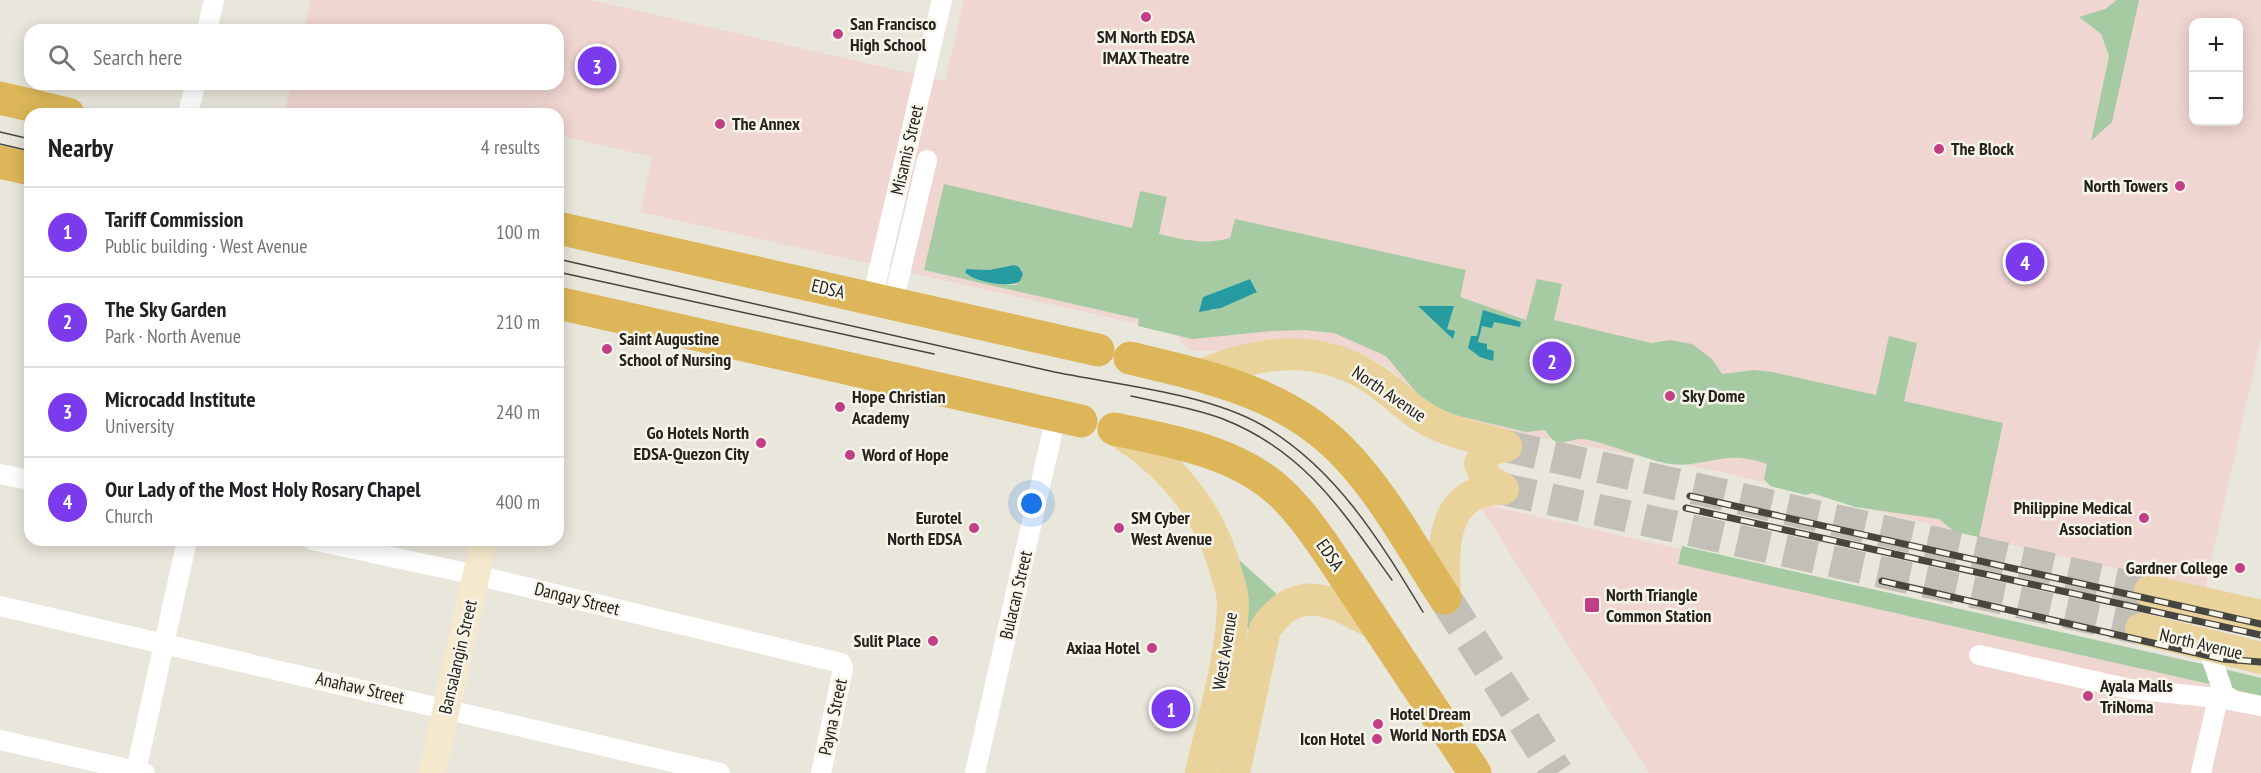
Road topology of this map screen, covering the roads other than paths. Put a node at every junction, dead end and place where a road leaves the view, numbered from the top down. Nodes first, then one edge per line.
1 (214, 0) edge
2 (942, 0) edge
3 (208, 24) edge
4 (194, 90) edge
5 (0, 98) edge
6 (42, 108) edge
7 (189, 108) edge
8 (927, 160) dead end
9 (0, 162) edge
10 (24, 168) edge
11 (0, 177) edge
12 (24, 183) edge
13 (564, 229) edge
14 (564, 235) edge
15 (878, 302) junction
16 (564, 304) edge
17 (1098, 350) dead end
18 (1130, 358) dead end
19 (1202, 375) junction
20 (1068, 419) joint
21 (1114, 429) joint
22 (0, 474) edge
23 (24, 479) edge
24 (186, 546) edge
25 (340, 546) edge
26 (483, 546) edge
27 (477, 575) junction
28 (2150, 591) tunnel mouth
29 (1445, 598) joint
30 (0, 606) edge
31 (2261, 616) edge
32 (1377, 625) junction
33 (2141, 629) tunnel mouth
34 (164, 644) junction
35 (2207, 645) junction
36 (1979, 655) dead end
37 (2261, 658) edge
38 (841, 663) joint
39 (2224, 698) junction
40 (2261, 706) edge
41 (447, 708) junction
42 (0, 741) edge
43 (141, 772) edge
44 (432, 773) edge
45 (720, 773) edge
46 (821, 773) edge
47 (975, 773) edge
48 (1201, 773) edge
49 (1233, 773) edge
50 (1475, 773) edge
51 (2201, 773) edge

1 - 3 street
2 - 15 street, Misamis Street
4 - 7 street
5 - 6 highway
8 - 15 street, Misamis Street
9 - 10 highway
11 - 12 highway
13 - 15 highway, EDSA
14 - 15 highway
15 - 17 highway, EDSA
16 - 20 highway
18 - 19 highway
19 - 29 highway
19 - 29 main road, North Avenue
20 - 47 street, Bulacan Street
21 - 32 highway, EDSA
21 - 48 main road, West Avenue
22 - 23 street
24 - 34 street
25 - 27 street, Dangay Street
26 - 27 street, Bansalangin Street
27 - 38 street, Dangay Street
27 - 41 street, Bansalangin Street
28 - 31 main road
30 - 34 street, Anahaw Street
32 - 49 main road, West Avenue
32 - 50 highway, EDSA
33 - 35 main road, North Avenue
34 - 41 street, Anahaw Street
34 - 43 street
35 - 37 main road, North Avenue
35 - 39 street
36 - 39 street
38 - 46 street, Payna Street
39 - 40 street
39 - 51 street
41 - 44 street, Bansalangin Street
41 - 45 street, Anahaw Street
42 - 43 street

